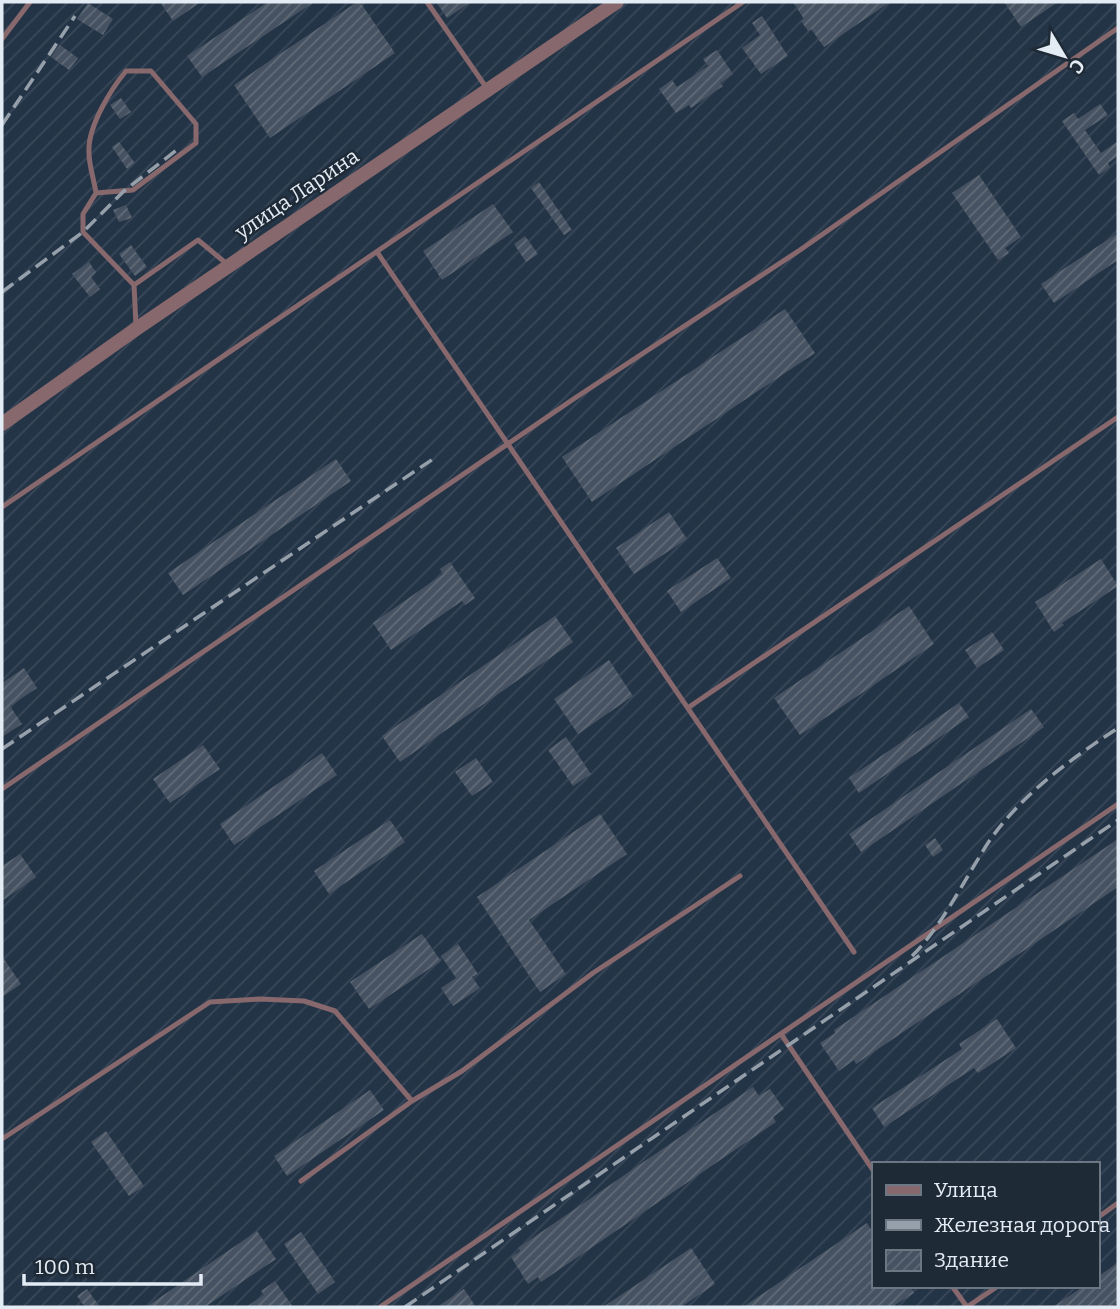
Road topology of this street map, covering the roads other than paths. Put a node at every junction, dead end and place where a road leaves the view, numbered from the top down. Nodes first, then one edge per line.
1 (30, 2) edge
2 (427, 2) edge
3 (617, 2) edge
4 (743, 2) edge
5 (1118, 28) edge
6 (2, 39) edge
7 (488, 90) junction
8 (96, 193) junction
9 (377, 252) junction
10 (230, 265) junction
11 (134, 285) junction
12 (136, 329) junction
13 (1118, 417) edge
14 (2, 424) edge
15 (509, 443) junction
16 (2, 507) edge
17 (689, 707) junction
18 (2, 789) edge
19 (1118, 804) edge
20 (740, 876) dead end
21 (854, 952) dead end
22 (781, 1034) junction
23 (412, 1101) junction
24 (2, 1139) edge
25 (872, 1169) edge
26 (301, 1181) dead end
27 (1118, 1203) edge
28 (1099, 1217) edge
29 (953, 1288) edge
30 (995, 1288) edge
31 (380, 1307) edge
32 (967, 1307) edge

1 - 6 lane
2 - 7 lane
3 - 7 street, улица Ларина
4 - 9 lane
5 - 15 lane
7 - 10 street, улица Ларина
8 - 8 lane
8 - 11 lane
9 - 15 lane
9 - 16 lane
10 - 11 lane
10 - 12 street, улица Ларина
11 - 12 lane
12 - 14 street, улица Ларина
13 - 17 lane
15 - 17 lane
15 - 18 lane
17 - 21 lane
19 - 22 lane
20 - 23 lane
22 - 25 lane
22 - 31 lane
23 - 24 lane
23 - 26 lane
27 - 28 lane
29 - 32 lane
30 - 32 lane

